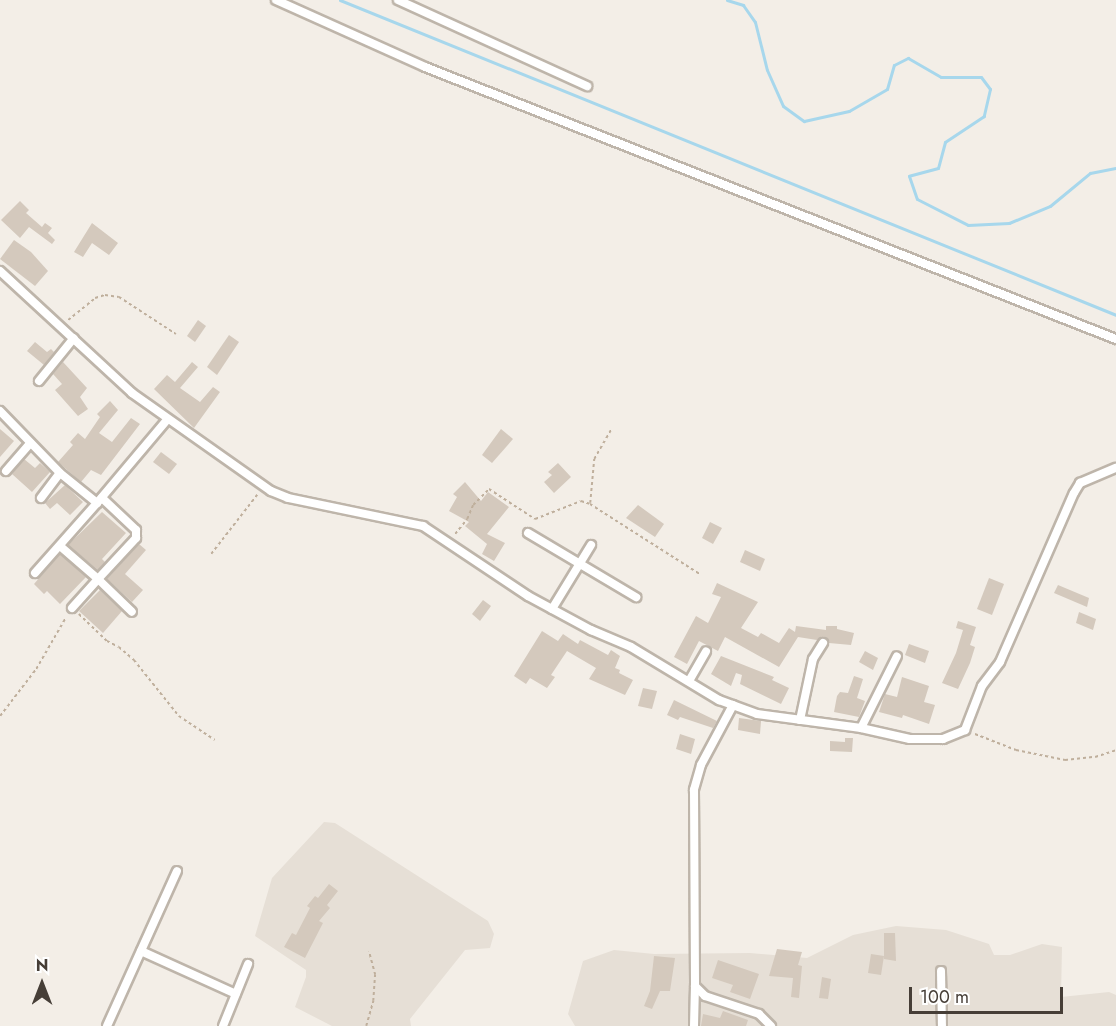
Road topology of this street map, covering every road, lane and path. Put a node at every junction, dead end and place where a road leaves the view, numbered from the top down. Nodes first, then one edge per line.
1 (276, 0) edge
2 (398, 0) edge
3 (587, 86) dead end
4 (0, 271) edge
5 (61, 327) junction
6 (176, 334) dead end
7 (74, 338) junction
8 (1116, 339) edge
9 (39, 381) dead end
10 (0, 411) edge
11 (166, 420) junction
12 (610, 430) dead end
13 (30, 443) junction
14 (1116, 468) edge
15 (6, 471) dead end
16 (60, 473) junction
17 (263, 487) junction
18 (41, 498) dead end
19 (99, 500) junction
20 (590, 504) junction
21 (528, 533) dead end
22 (450, 542) junction
23 (591, 544) dead end
24 (60, 546) junction
25 (211, 554) dead end
26 (579, 563) junction
27 (35, 573) dead end
28 (700, 574) dead end
29 (98, 579) junction
30 (636, 597) dead end
31 (72, 608) junction
32 (552, 609) junction
33 (132, 612) dead end
34 (824, 643) dead end
35 (706, 651) dead end
36 (897, 656) dead end
37 (689, 681) junction
38 (733, 705) junction
39 (0, 716) edge
40 (800, 720) junction
41 (861, 728) junction
42 (965, 730) junction
43 (215, 740) dead end
44 (1116, 750) edge
45 (177, 871) dead end
46 (141, 951) junction
47 (369, 952) dead end
48 (248, 964) dead end
49 (941, 971) dead end
50 (695, 986) junction
51 (236, 994) junction
52 (107, 1026) edge
53 (223, 1026) edge
54 (366, 1026) edge
55 (694, 1026) edge
56 (771, 1026) edge
57 (942, 1026) edge

1 - 8 street
2 - 3 street
4 - 5 street
5 - 6 path
5 - 7 street
7 - 9 street
7 - 11 street
10 - 13 street
11 - 17 street
11 - 19 street
12 - 20 path
13 - 15 street
13 - 16 street
14 - 42 street
16 - 18 street
16 - 19 street
17 - 22 street
17 - 25 path
19 - 24 street
19 - 29 street
20 - 22 path
20 - 28 path
21 - 26 street
22 - 32 street
23 - 26 street
24 - 27 street
24 - 29 street
26 - 30 street
26 - 32 street
29 - 31 street
29 - 33 street
31 - 39 path
31 - 43 path
32 - 37 street
34 - 40 street
35 - 37 street
36 - 41 street
37 - 38 street
38 - 40 street
38 - 50 street
40 - 41 street
41 - 42 street
42 - 44 path
45 - 46 street
46 - 51 street
46 - 52 street
47 - 54 path
48 - 51 street
49 - 57 street
50 - 55 street
50 - 56 street
51 - 53 street

